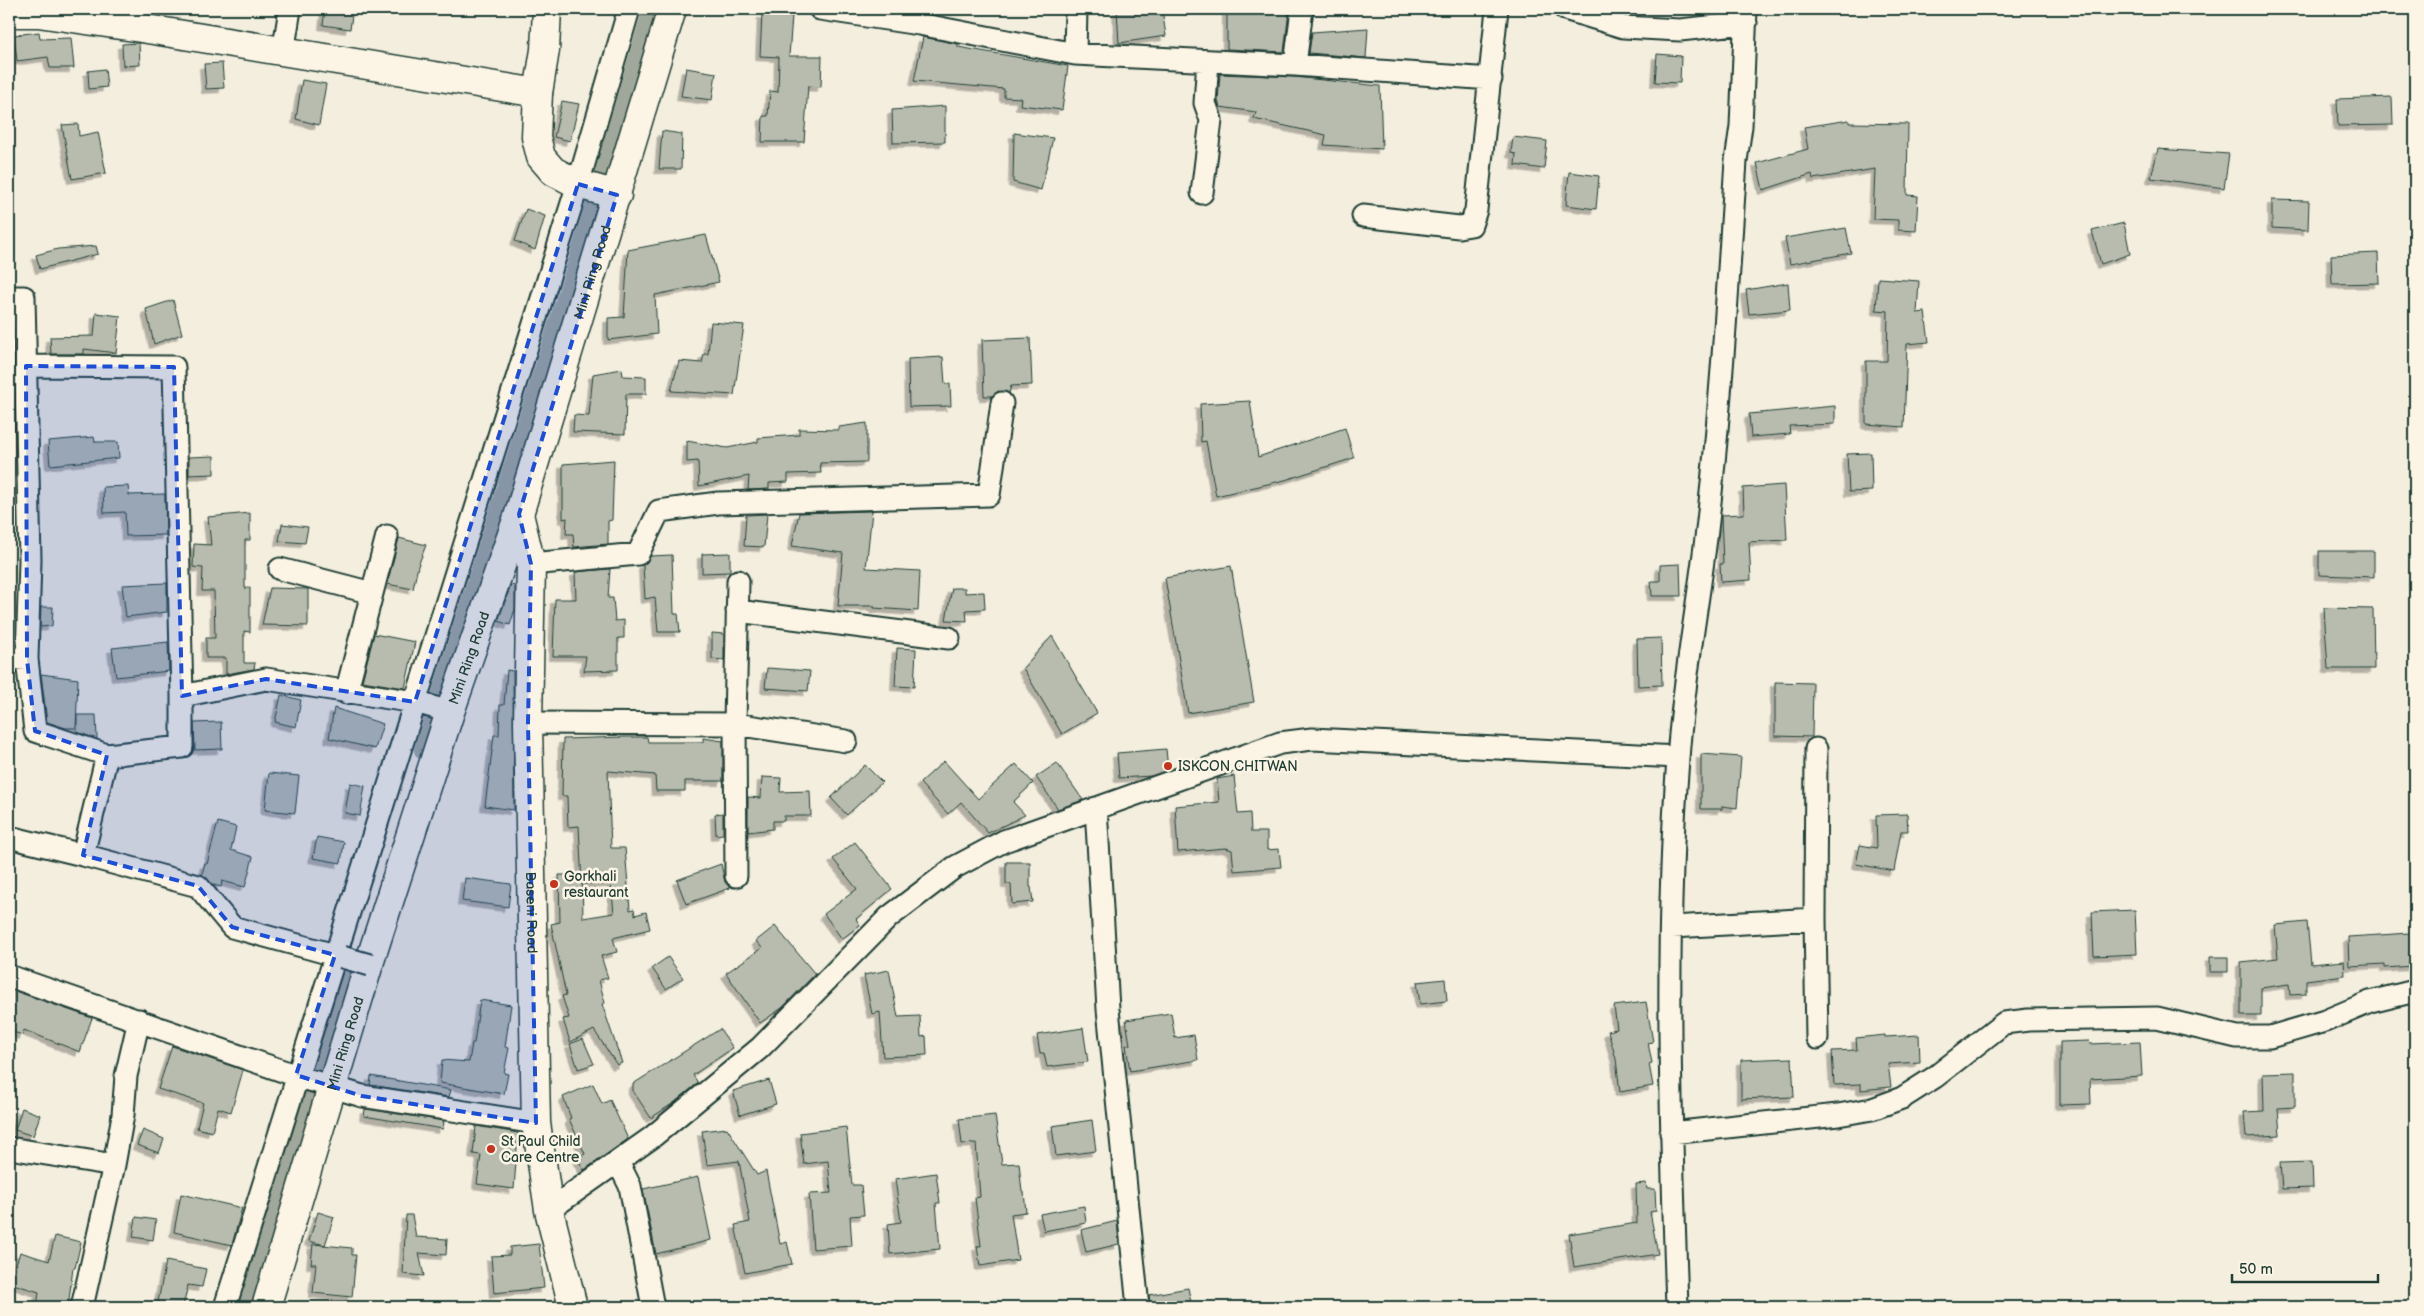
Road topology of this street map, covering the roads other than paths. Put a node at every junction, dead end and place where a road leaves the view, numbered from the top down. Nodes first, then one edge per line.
1 (290, 9) edge
2 (547, 9) edge
3 (629, 9) edge
4 (672, 9) edge
5 (820, 9) edge
6 (1076, 9) edge
7 (1302, 9) edge
8 (1497, 9) edge
9 (1565, 9) edge
10 (38, 11) edge
11 (9, 13) edge
12 (1746, 16) edge
13 (283, 53) junction
14 (1075, 54) junction
15 (1208, 61) junction
16 (1294, 65) junction
17 (1490, 78) junction
18 (538, 93) junction
19 (584, 186) junction
20 (1202, 193) dead end
21 (617, 195) junction
22 (1363, 216) dead end
23 (9, 297) edge
24 (26, 366) junction
25 (1002, 403) dead end
26 (18, 470) edge
27 (518, 514) junction
28 (387, 536) dead end
29 (531, 564) junction
30 (280, 569) dead end
31 (738, 581) dead end
32 (372, 593) junction
33 (737, 611) junction
34 (949, 638) dead end
35 (18, 658) edge
36 (346, 692) junction
37 (182, 696) junction
38 (435, 707) junction
39 (528, 723) junction
40 (735, 724) junction
41 (846, 741) dead end
42 (1816, 749) dead end
43 (107, 755) junction
44 (1678, 757) junction
45 (1096, 808) junction
46 (9, 837) edge
47 (83, 855) junction
48 (736, 876) dead end
49 (1815, 919) junction
50 (1672, 927) junction
51 (338, 956) junction
52 (369, 966) junction
53 (9, 976) edge
54 (2415, 991) edge
55 (139, 1020) junction
56 (1817, 1038) dead end
57 (300, 1077) junction
58 (329, 1086) junction
59 (536, 1123) junction
60 (1671, 1133) junction
61 (9, 1148) edge
62 (618, 1162) junction
63 (114, 1165) junction
64 (549, 1210) junction
65 (82, 1307) edge
66 (225, 1307) edge
67 (266, 1307) edge
68 (573, 1307) edge
69 (653, 1307) edge
70 (1138, 1307) edge
71 (1677, 1307) edge

1 - 13 street
2 - 18 street
3 - 19 street
4 - 21 street, Mini Ring Road
5 - 14 street
6 - 14 street
7 - 16 street
8 - 17 street
9 - 12 street
10 - 11 street
10 - 13 street
12 - 44 street
13 - 18 street
14 - 15 street
15 - 16 street
15 - 20 street
16 - 17 street
17 - 22 street
18 - 19 street
19 - 21 street
19 - 38 street
21 - 27 street, Mini Ring Road
23 - 24 street
24 - 26 street
24 - 37 street
25 - 29 street
26 - 35 street
27 - 29 street, Baseni Road
27 - 38 street, Mini Ring Road
28 - 32 street
29 - 39 street, Baseni Road
30 - 32 street
31 - 33 street
32 - 36 street
33 - 34 street
33 - 40 street
35 - 43 street
36 - 37 street
36 - 38 street
37 - 43 street
38 - 51 street
38 - 52 street, Mini Ring Road
39 - 40 street
39 - 59 street, Baseni Road
40 - 41 street
40 - 48 street
42 - 49 street
43 - 47 street
44 - 45 street
44 - 50 street
45 - 62 street
45 - 70 street
46 - 47 street
47 - 51 street
49 - 50 street
49 - 56 street
50 - 60 street
51 - 52 street, bridge
51 - 57 street
52 - 58 street, Mini Ring Road
53 - 55 street
54 - 60 street
55 - 57 street
55 - 63 street
57 - 58 street
57 - 66 street
58 - 59 street
58 - 67 street, Mini Ring Road
59 - 64 street, Baseni Road
60 - 71 street
61 - 63 street
62 - 64 street
62 - 69 street
63 - 65 street
64 - 68 street, Baseni Road

